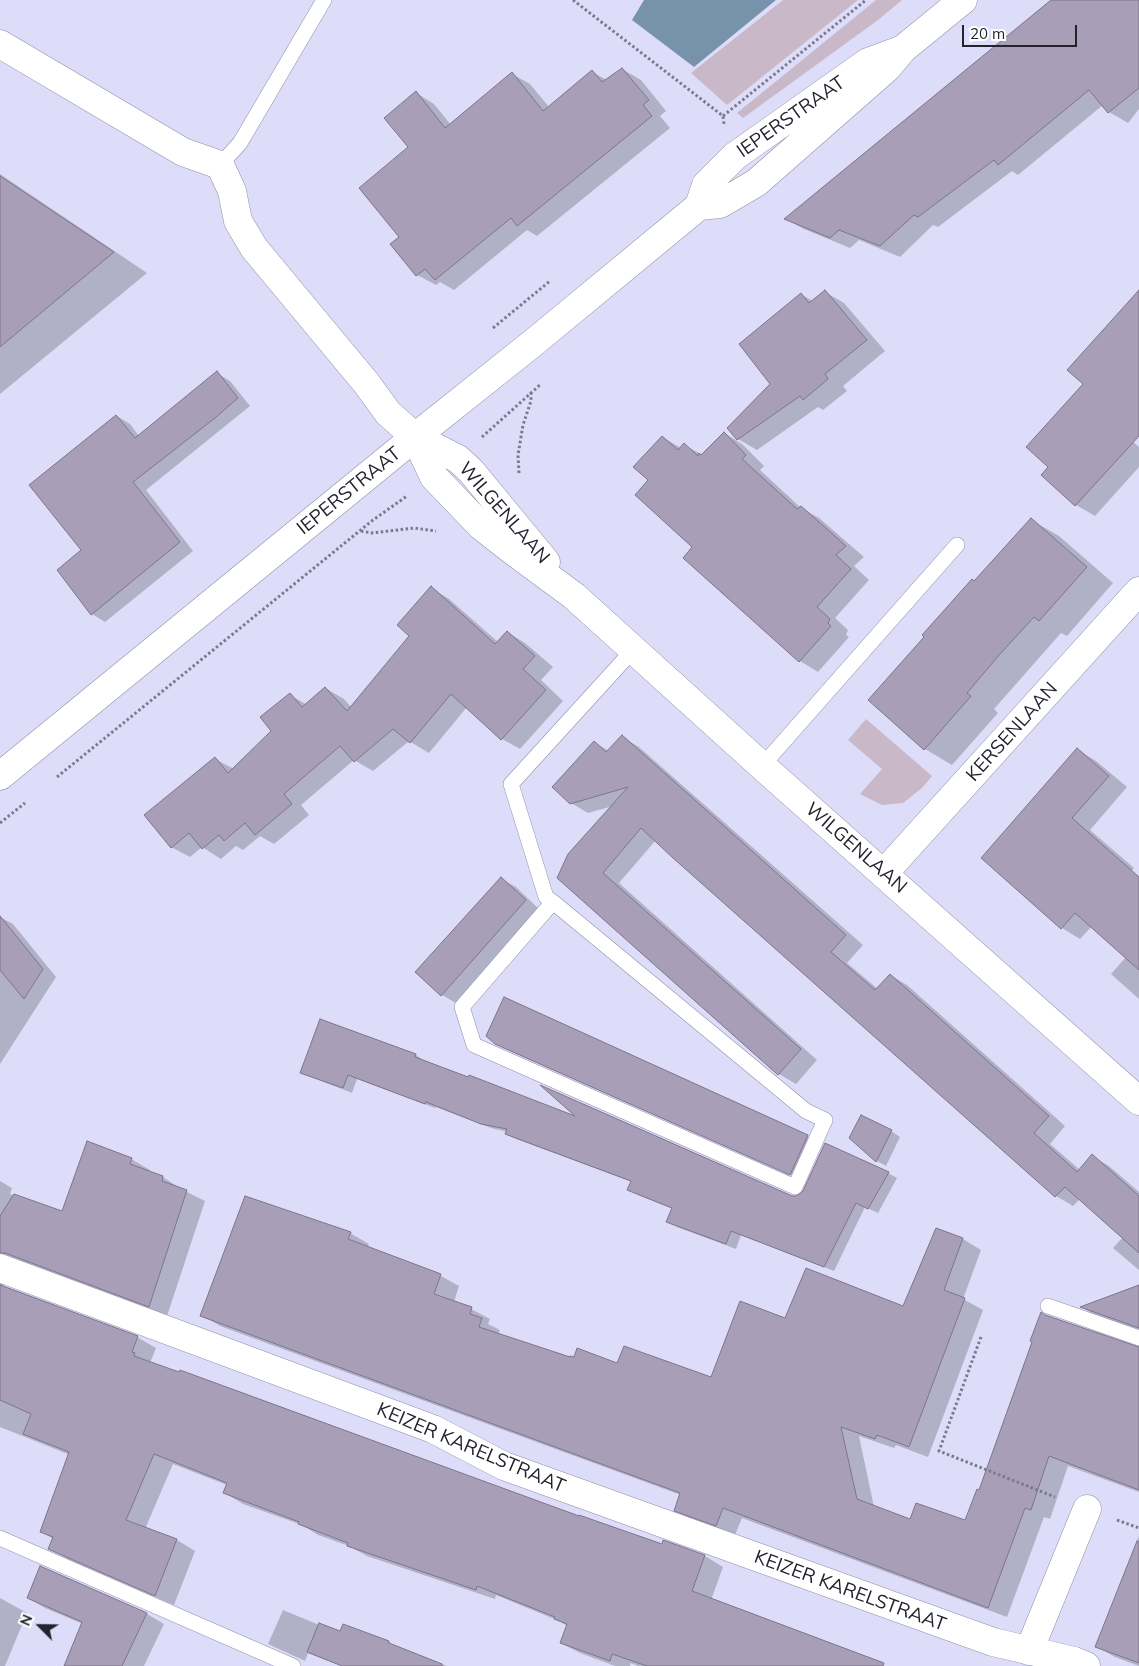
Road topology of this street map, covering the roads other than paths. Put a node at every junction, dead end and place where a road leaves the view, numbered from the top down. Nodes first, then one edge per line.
1 (324, 0) edge
2 (963, 0) edge
3 (0, 44) edge
4 (220, 165) junction
5 (415, 437) junction
6 (957, 545) dead end
7 (1139, 591) edge
8 (634, 650) junction
9 (762, 766) junction
10 (0, 776) edge
11 (884, 873) junction
12 (553, 902) junction
13 (1139, 1101) edge
14 (0, 1268) edge
15 (1048, 1306) dead end
16 (1139, 1338) edge
17 (1086, 1509) road end
18 (0, 1538) edge
19 (1026, 1658) edge
20 (293, 1666) edge
21 (1086, 1666) edge

1 - 4 lane
2 - 5 street, IEPERSTRAAT
3 - 4 street
4 - 5 street, WILGENLAAN
5 - 8 street, WILGENLAAN
5 - 10 street, IEPERSTRAAT
6 - 9 lane
7 - 11 street, KERSENLAAN
8 - 9 street, WILGENLAAN
8 - 12 lane
9 - 11 street, WILGENLAAN
11 - 13 street, WILGENLAAN
12 - 12 lane
14 - 19 street, KEIZER KARELSTRAAT
15 - 16 lane
17 - 19 street
18 - 20 lane
19 - 21 street, KEIZER KARELSTRAAT

